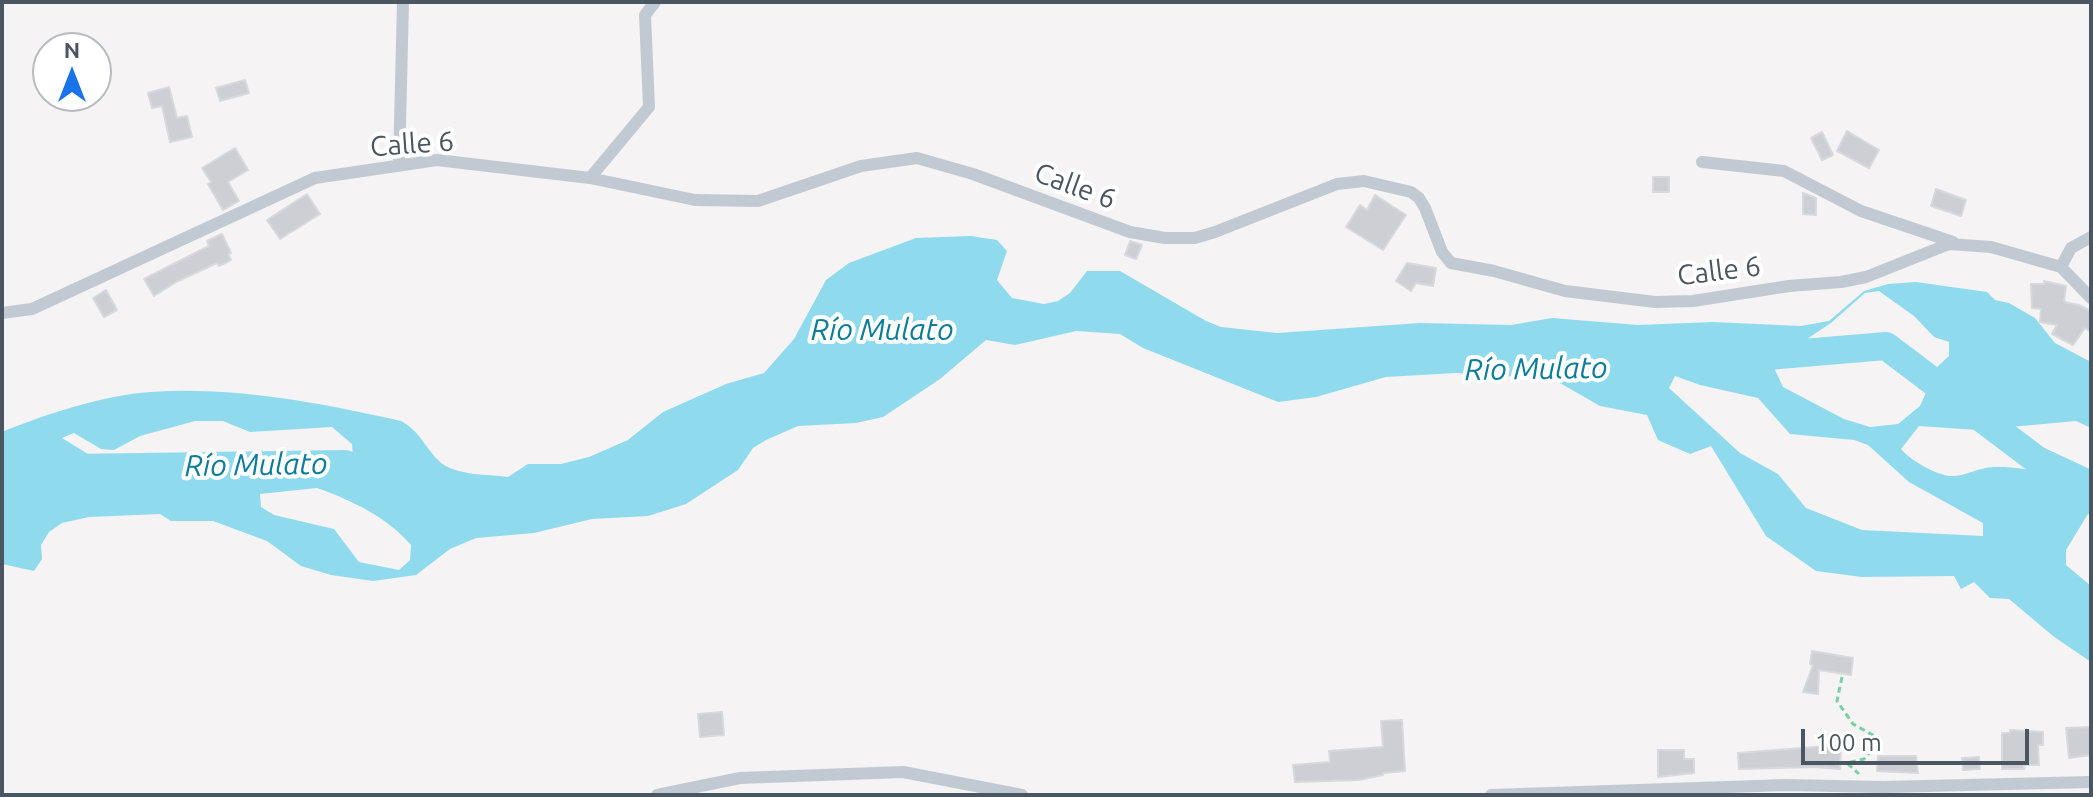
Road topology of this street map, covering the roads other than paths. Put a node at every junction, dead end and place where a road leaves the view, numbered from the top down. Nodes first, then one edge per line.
1 (403, 2) edge
2 (655, 2) edge
3 (1702, 162) dead end
4 (399, 165) junction
5 (590, 178) junction
6 (2091, 237) edge
7 (1964, 245) junction
8 (2061, 267) junction
9 (2091, 298) edge
10 (2, 313) edge
11 (2091, 782) edge
12 (1786, 790) edge
13 (657, 795) edge
14 (1022, 795) edge
15 (1491, 795) edge

1 - 4 street
2 - 5 street
3 - 7 street
4 - 5 street, Calle 6
4 - 10 street, Calle 6
5 - 7 street, Calle 6
6 - 8 street
7 - 8 street, Calle 6
8 - 9 street, Calle 6
11 - 12 street
12 - 15 street
13 - 14 street

